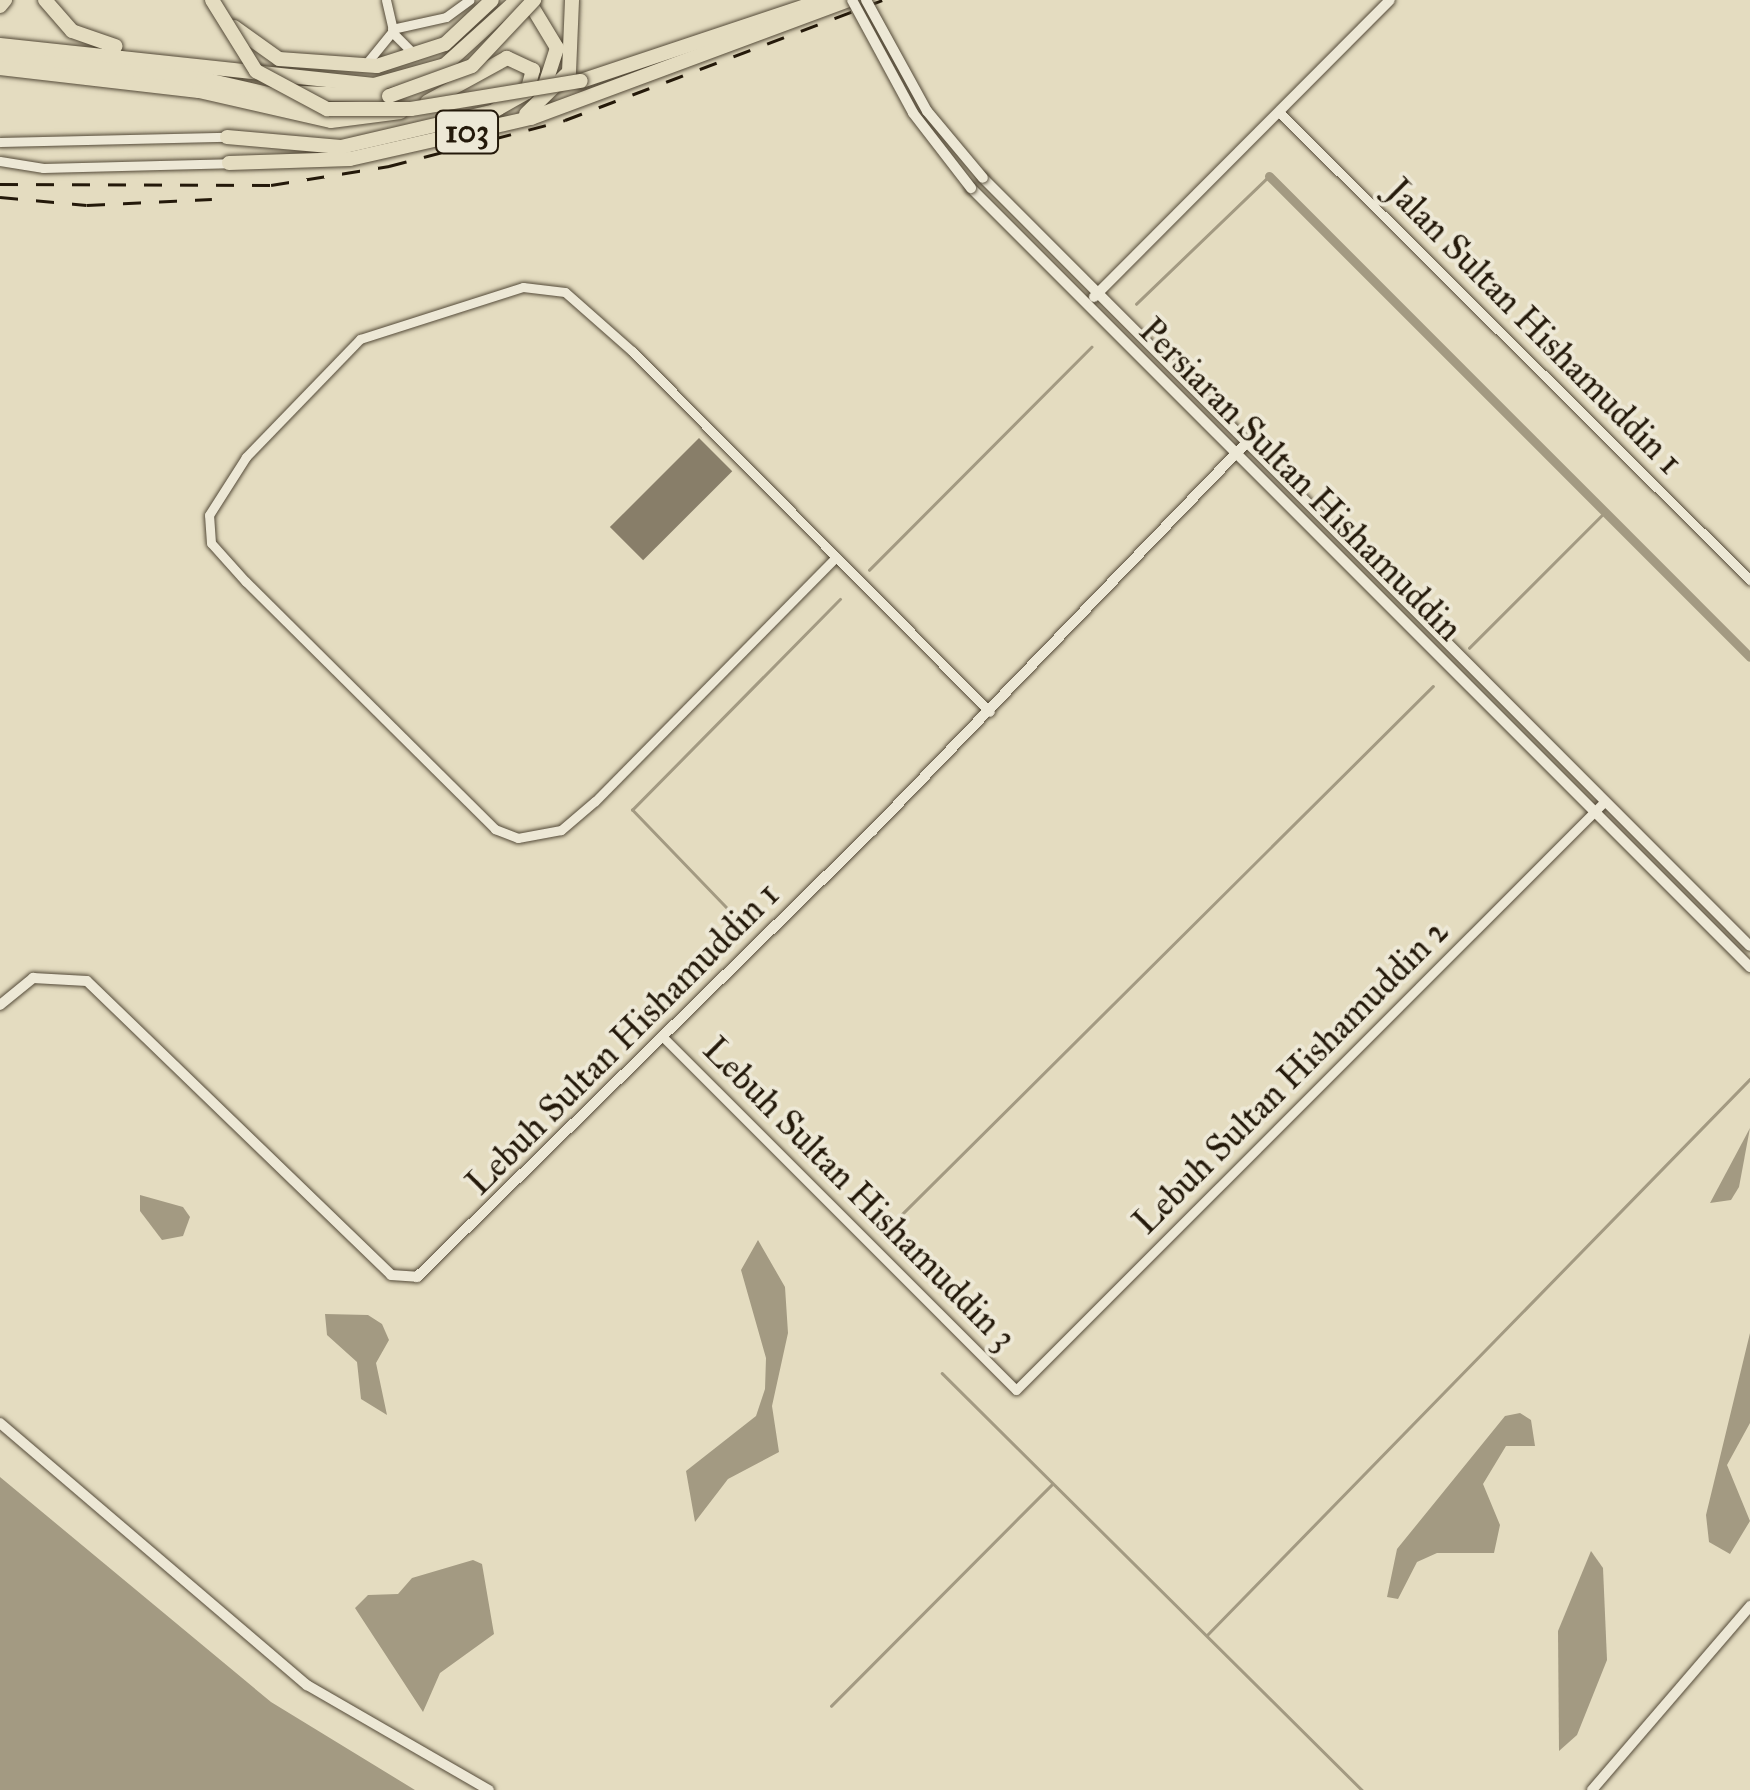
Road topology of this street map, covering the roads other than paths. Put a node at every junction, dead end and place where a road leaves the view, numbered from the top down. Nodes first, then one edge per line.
1 (4, 0) edge
2 (45, 0) edge
3 (215, 0) edge
4 (386, 0) edge
5 (469, 0) edge
6 (492, 0) edge
7 (517, 0) edge
8 (531, 0) edge
9 (572, 0) edge
10 (823, 0) edge
11 (850, 0) edge
12 (866, 0) edge
13 (1390, 0) edge
14 (0, 6) edge
15 (392, 29) junction
16 (0, 45) edge
17 (432, 52) junction
18 (149, 56) junction
19 (0, 58) edge
20 (220, 66) junction
21 (0, 68) edge
22 (349, 68) junction
23 (202, 79) junction
24 (388, 90) junction
25 (411, 109) junction
26 (1280, 113) junction
27 (496, 118) junction
28 (228, 136) joint
29 (0, 142) edge
30 (0, 161) edge
31 (229, 163) joint
32 (1097, 294) junction
33 (1086, 304) junction
34 (1246, 442) junction
35 (1236, 454) junction
36 (836, 557) junction
37 (1750, 580) edge
38 (990, 712) junction
39 (1605, 801) junction
40 (1594, 811) junction
41 (1750, 946) edge
42 (1750, 967) edge
43 (0, 1005) edge
44 (664, 1037) junction
45 (1016, 1390) joint
46 (0, 1423) edge
47 (1750, 1606) edge
48 (489, 1790) edge
49 (1592, 1790) edge

1 - 14 main road
2 - 18 main road
3 - 22 main road
3 - 25 main road, bridge
4 - 15 street
5 - 15 street
6 - 17 main road
7 - 24 main road, 103
8 - 24 main road, 103, bridge
8 - 27 main road
9 - 27 main road
10 - 25 main road, bridge
11 - 27 main road, 103
11 - 33 street, Persiaran Sultan Hishamuddin, bridge
12 - 32 street, Persiaran Sultan Hishamuddin, bridge
13 - 26 street
15 - 17 street
15 - 22 street
16 - 18 main road, 103
17 - 22 main road
18 - 20 main road, 103
19 - 23 main road, 103
20 - 22 main road
20 - 24 main road, 103
21 - 25 main road, bridge
23 - 24 main road, 103
23 - 27 main road
26 - 32 street
26 - 37 street, Jalan Sultan Hishamuddin 1
27 - 28 main road
27 - 31 main road, 103
28 - 29 street
30 - 31 street
32 - 33 street
32 - 34 street, Persiaran Sultan Hishamuddin
33 - 35 street, Persiaran Sultan Hishamuddin
34 - 35 street, Lebuh Sultan Hishamuddin 1
34 - 39 street, Persiaran Sultan Hishamuddin
35 - 38 street, Lebuh Sultan Hishamuddin 1
35 - 40 street, Persiaran Sultan Hishamuddin
36 - 36 street
36 - 38 street
38 - 44 street, Lebuh Sultan Hishamuddin 1
39 - 40 street, Lebuh Sultan Hishamuddin 2
39 - 41 street, Persiaran Sultan Hishamuddin
40 - 42 street, Persiaran Sultan Hishamuddin
40 - 45 street, Lebuh Sultan Hishamuddin 2
43 - 44 street, Lebuh Sultan Hishamuddin 1
44 - 45 street, Lebuh Sultan Hishamuddin 3
46 - 48 street
47 - 49 street

